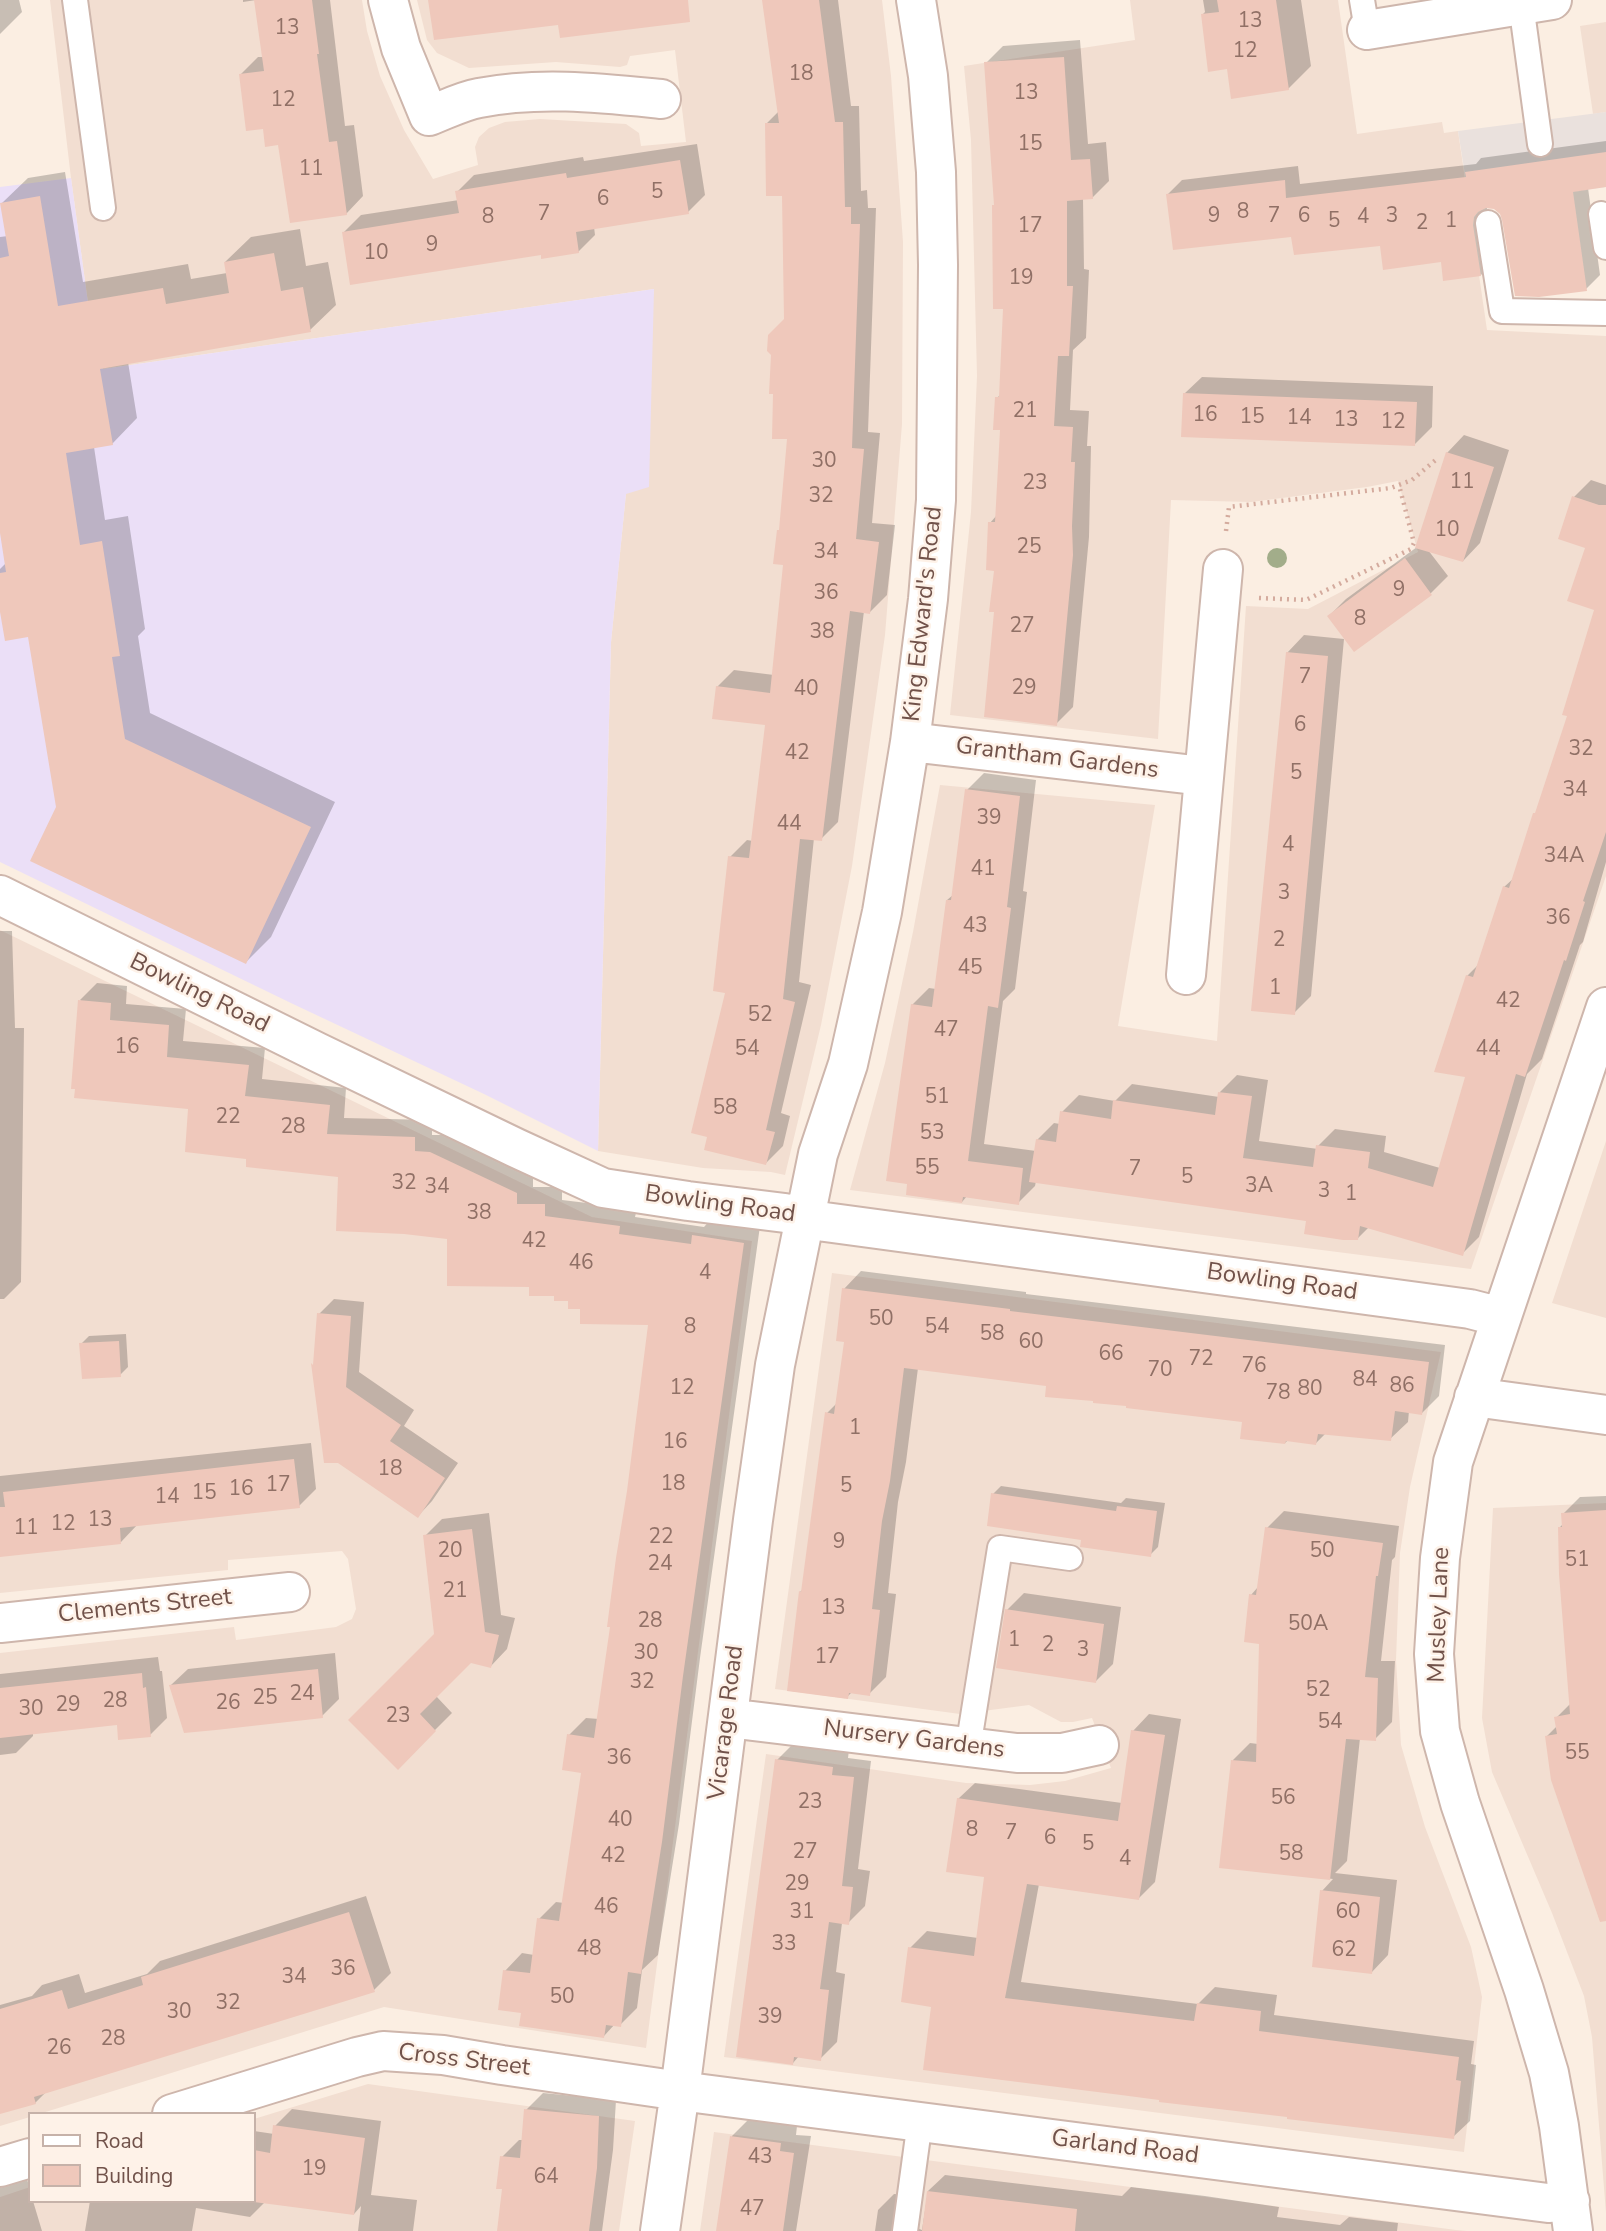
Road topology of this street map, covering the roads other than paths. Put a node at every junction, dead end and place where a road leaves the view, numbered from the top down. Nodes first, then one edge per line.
1 (75, 0) edge
2 (388, 0) edge
3 (916, 0) edge
4 (1536, 2) edge
5 (1364, 15) edge
6 (661, 99) dead end
7 (1540, 144) dead end
8 (103, 208) dead end
9 (1601, 214) dead end
10 (1488, 223) dead end
11 (1606, 247) edge
12 (1606, 313) edge
13 (1222, 583) road end
14 (910, 742) junction
15 (1203, 776) junction
16 (0, 895) edge
17 (1186, 975) dead end
18 (1606, 1006) edge
19 (805, 1217) junction
20 (1501, 1317) junction
21 (1474, 1397) junction
22 (1606, 1415) edge
23 (1070, 1558) dead end
24 (290, 1592) dead end
25 (0, 1623) edge
26 (728, 1718) junction
27 (1099, 1745) dead end
28 (968, 1748) junction
29 (680, 2091) junction
30 (178, 2112) edge
31 (920, 2121) junction
32 (28, 2159) edge
33 (0, 2167) edge
34 (1571, 2216) edge
35 (660, 2231) edge
36 (905, 2231) edge

1 - 8 lane
2 - 6 street
3 - 14 street, King Edward's Road
4 - 5 street
4 - 7 lane
9 - 11 lane
10 - 12 lane
13 - 15 street
14 - 15 street, Grantham Gardens
14 - 19 street, King Edward's Road
15 - 17 street
16 - 19 street, Bowling Road
18 - 20 street, Musley Lane
19 - 20 street, Bowling Road
19 - 26 street, Vicarage Road
20 - 21 street, Musley Lane
21 - 22 street
21 - 34 street, Musley Lane
23 - 28 lane
24 - 25 street, Clements Street
26 - 28 street, Nursery Gardens
26 - 29 street, Vicarage Road
27 - 28 street, Nursery Gardens
29 - 30 street, Cross Street
29 - 31 street, Garland Road
29 - 35 street, Vicarage Road
31 - 34 street, Garland Road
31 - 36 lane
32 - 33 street

